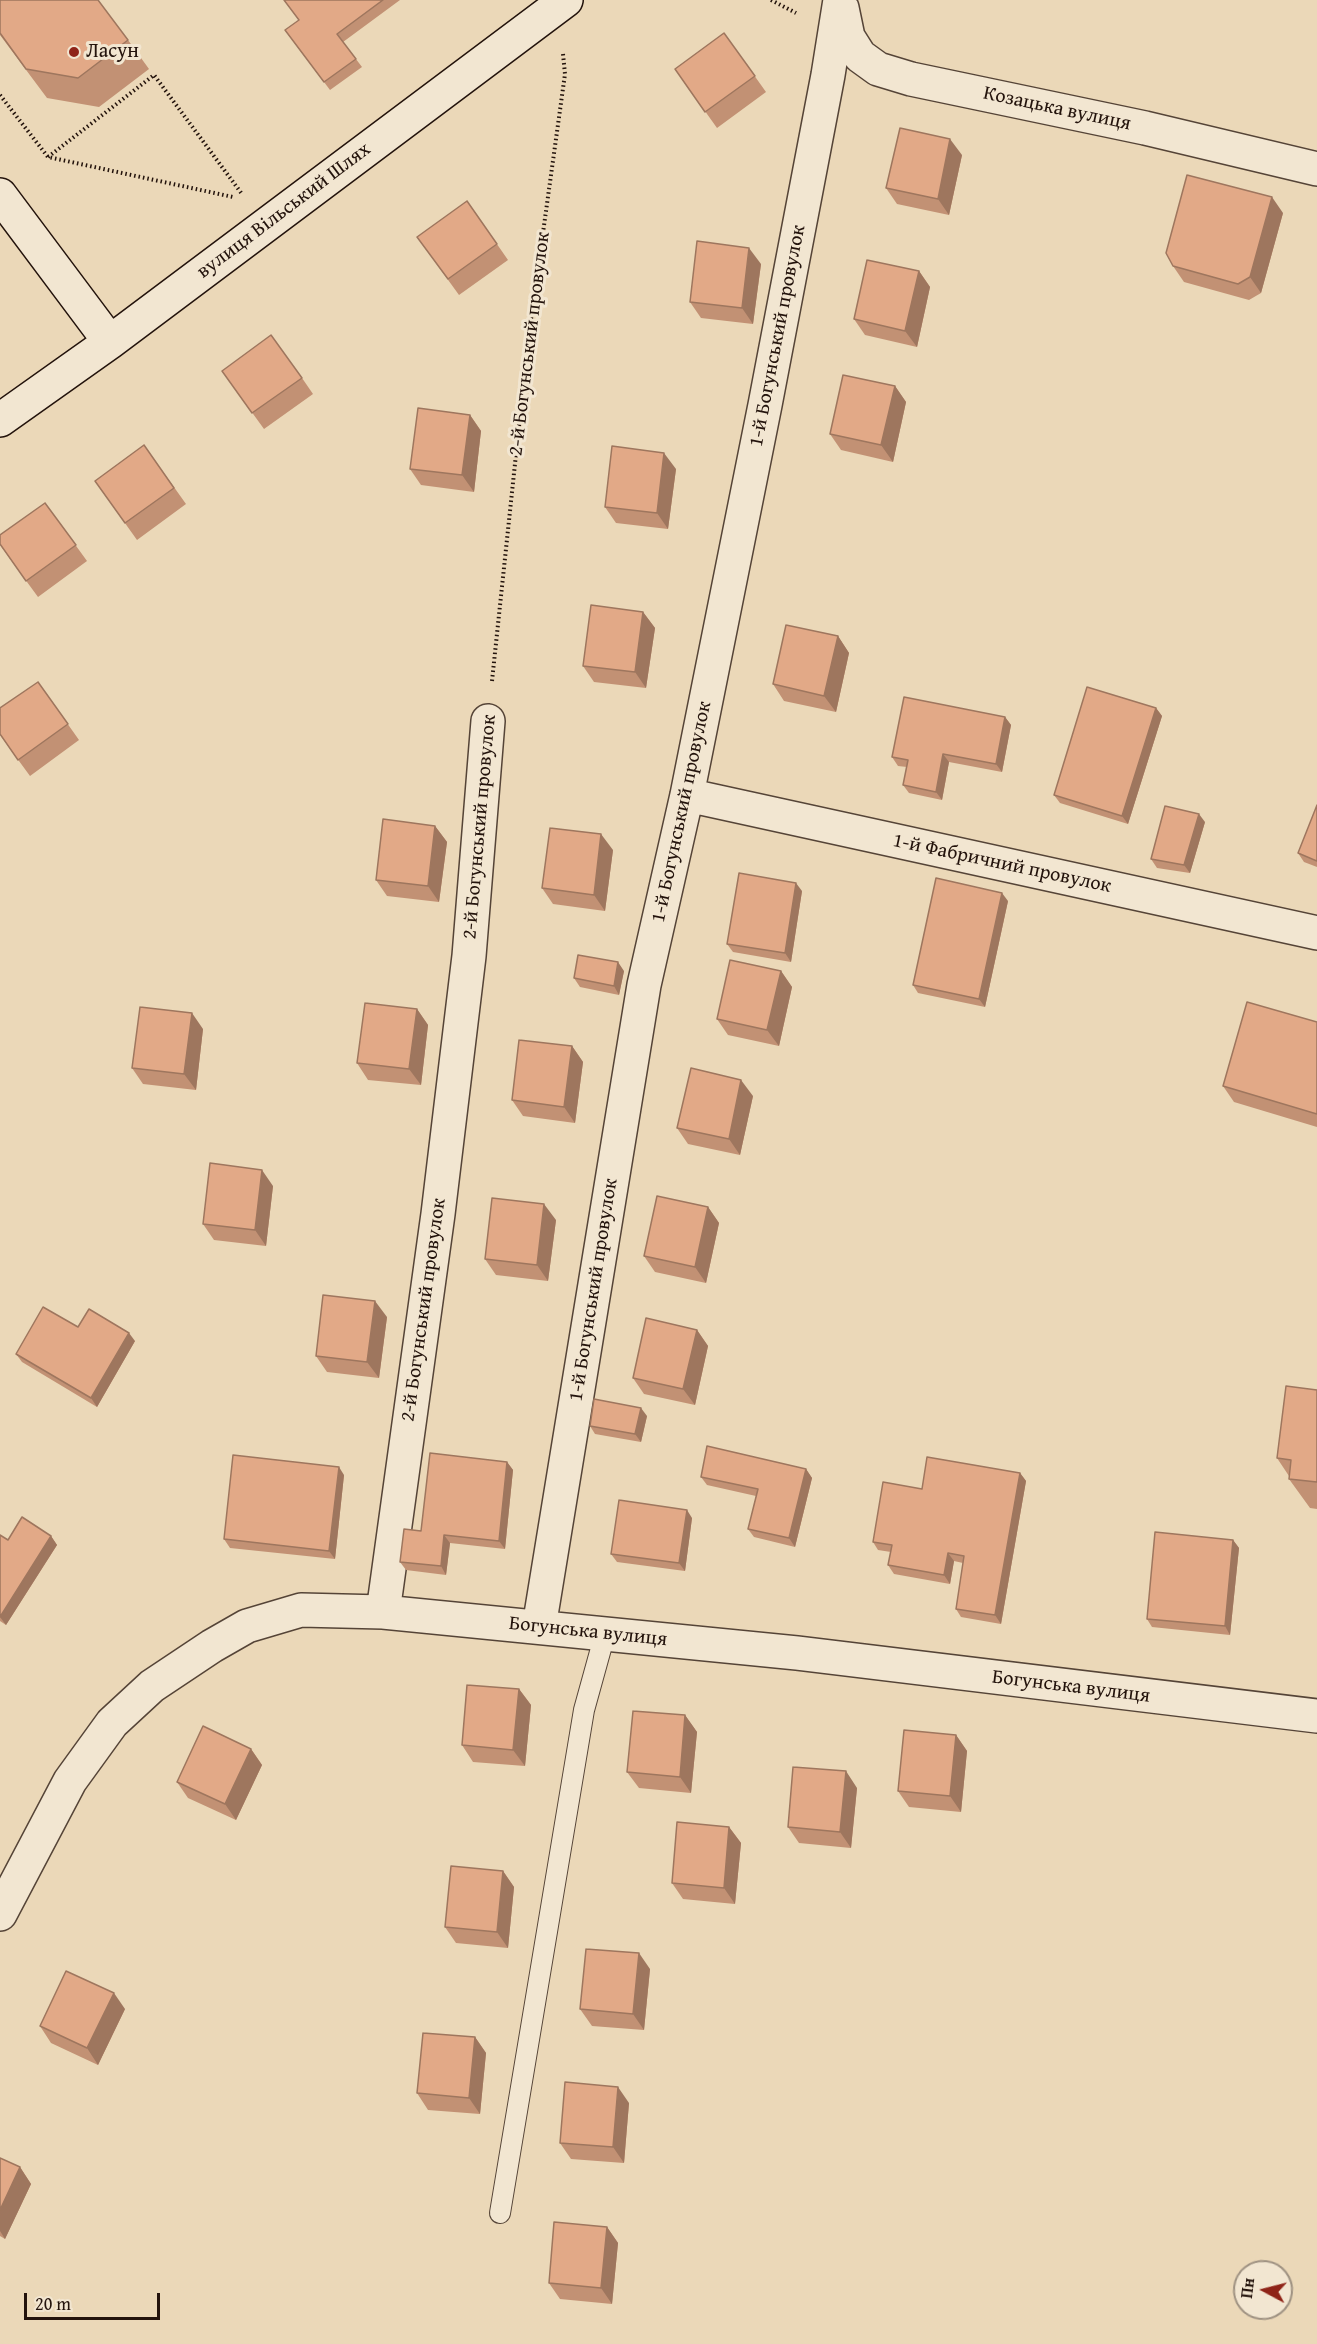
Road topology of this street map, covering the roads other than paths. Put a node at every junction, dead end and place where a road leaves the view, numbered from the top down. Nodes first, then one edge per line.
1 (566, 0) edge
2 (840, 0) edge
3 (1317, 169) edge
4 (0, 195) edge
5 (110, 342) junction
6 (0, 420) edge
7 (488, 721) road end
8 (687, 795) junction
9 (1317, 933) edge
10 (384, 1612) junction
11 (539, 1627) junction
12 (604, 1634) junction
13 (1317, 1716) edge
14 (0, 1914) edge
15 (500, 2213) dead end

1 - 5 street, вулиця Вільський Шлях
2 - 3 street, Козацька вулиця
2 - 8 street, 1-й Богунський провулок
4 - 5 street
5 - 6 street, вулиця Вільський Шлях
7 - 10 street, 2-й Богунський провулок
8 - 9 street, 1-й Фабричний провулок
8 - 11 street, 1-й Богунський провулок
10 - 11 street, Богунська вулиця
10 - 14 street, Богунська вулиця
11 - 12 street, Богунська вулиця
12 - 13 street, Богунська вулиця
12 - 15 lane

